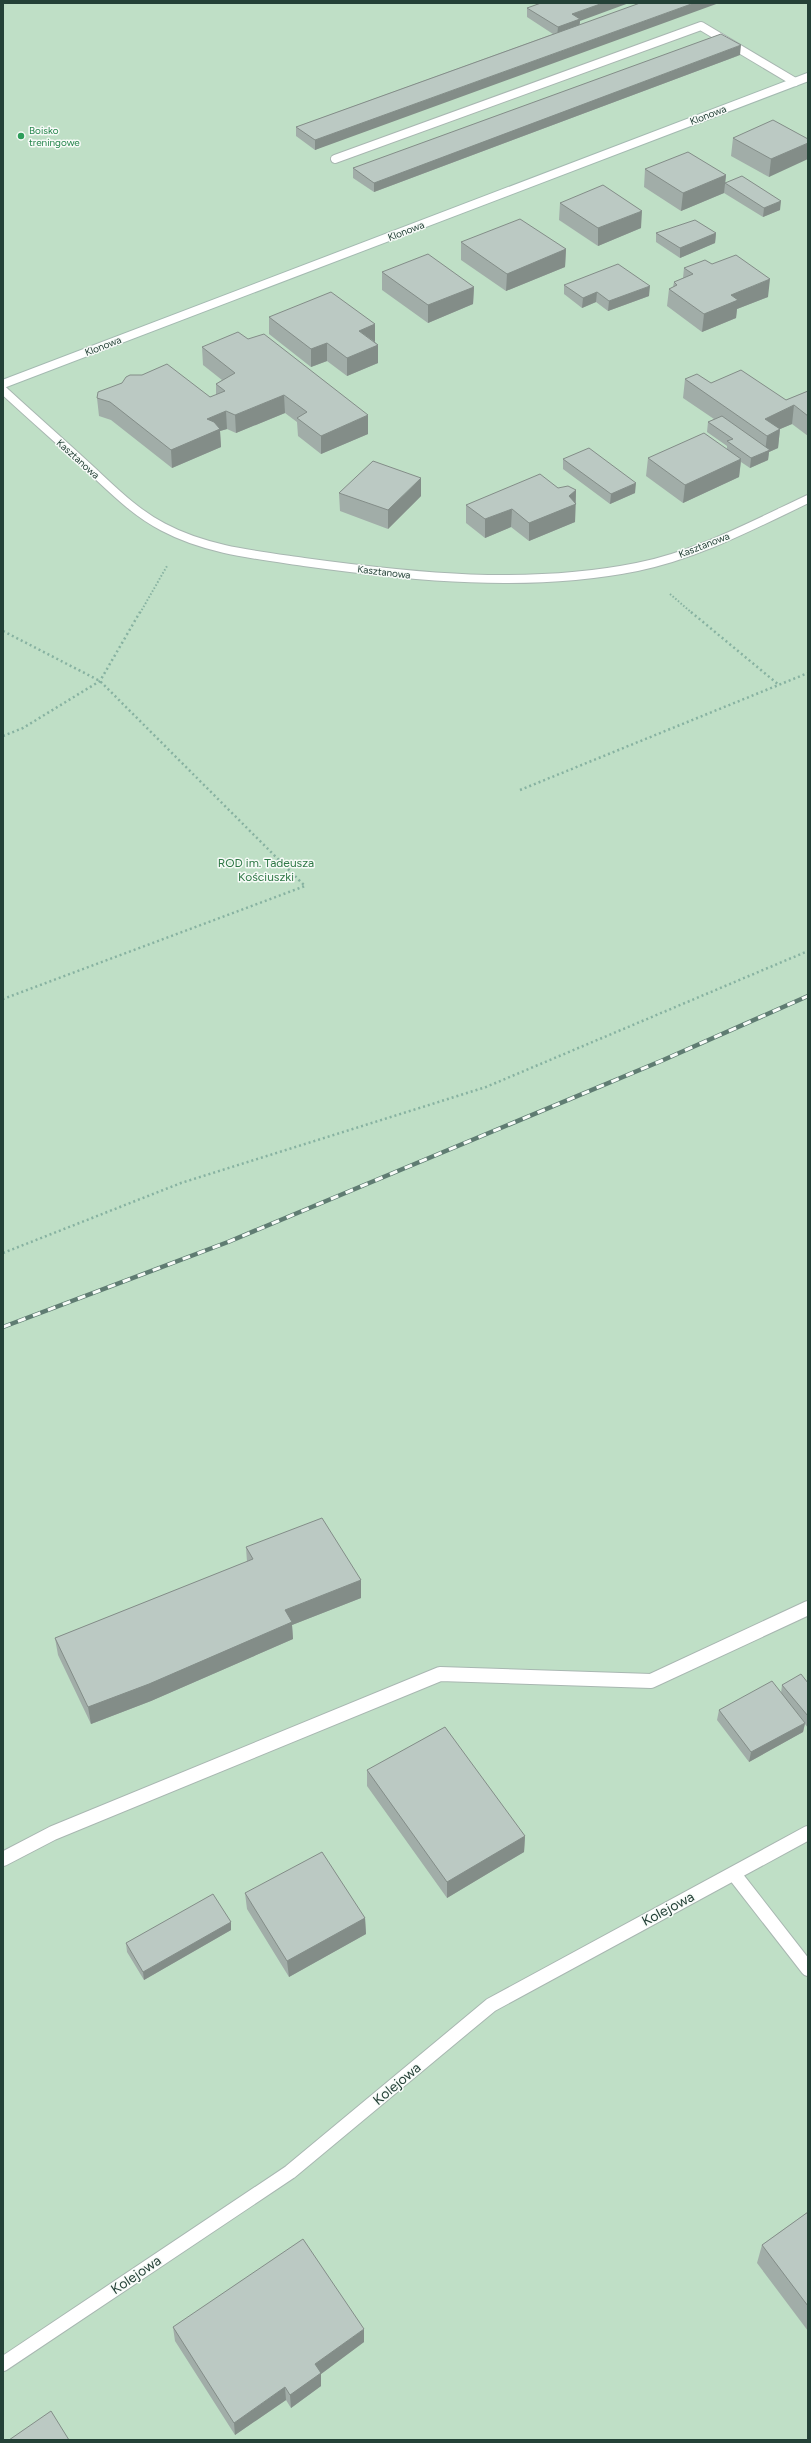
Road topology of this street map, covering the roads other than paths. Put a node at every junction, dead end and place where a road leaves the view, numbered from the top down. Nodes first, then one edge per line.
1 (808, 77) edge
2 (795, 82) junction
3 (335, 159) dead end
4 (3, 384) edge
5 (3, 390) edge
6 (808, 499) edge
7 (808, 1608) edge
8 (808, 1833) edge
9 (3, 1859) edge
10 (734, 1874) junction
11 (808, 1970) edge
12 (3, 2364) edge

1 - 2 street, Klonowa
2 - 3 street
2 - 4 street, Klonowa
5 - 6 street, Kasztanowa
7 - 9 street
8 - 10 street, Kolejowa
10 - 11 street
10 - 12 street, Kolejowa

